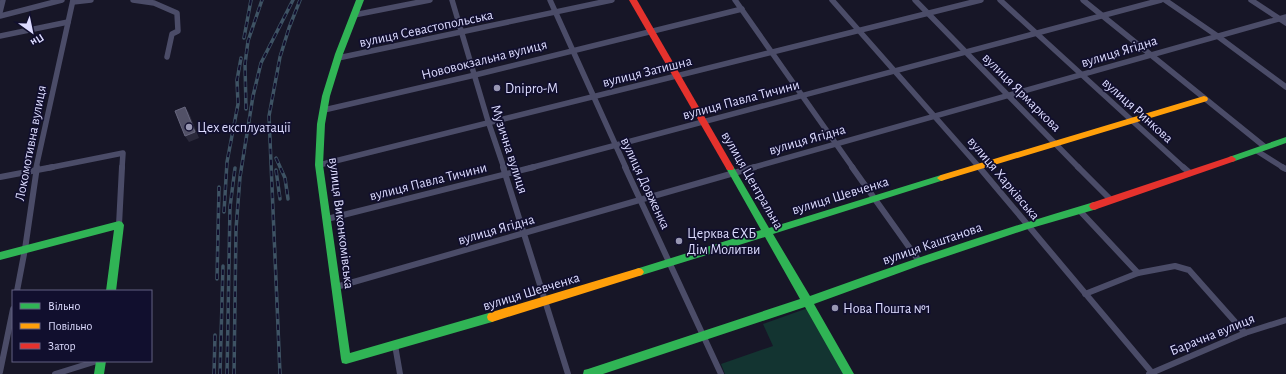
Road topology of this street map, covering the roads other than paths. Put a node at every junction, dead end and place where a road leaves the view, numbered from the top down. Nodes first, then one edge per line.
1 (3, 0) edge
2 (62, 0) edge
3 (91, 0) edge
4 (133, 0) edge
5 (360, 0) edge
6 (430, 0) edge
7 (452, 0) edge
8 (550, 0) edge
9 (612, 0) edge
10 (633, 0) edge
11 (735, 0) edge
12 (832, 0) edge
13 (915, 0) edge
14 (981, 0) edge
15 (1000, 0) edge
16 (1084, 0) edge
17 (1160, 0) edge
18 (1165, 0) edge
19 (1251, 0) edge
20 (73, 1) edge
21 (742, 9) junction
22 (0, 12) edge
23 (556, 12) junction
24 (928, 14) junction
25 (0, 16) edge
26 (354, 16) junction
27 (1102, 16) junction
28 (1286, 16) edge
29 (1279, 18) junction
30 (68, 22) junction
31 (1286, 24) edge
32 (858, 31) junction
33 (462, 32) junction
34 (651, 32) junction
35 (1035, 33) junction
36 (1216, 35) junction
37 (0, 36) edge
38 (573, 50) junction
39 (772, 52) junction
40 (965, 52) junction
41 (1149, 54) junction
42 (167, 57) dead end
43 (338, 58) junction
44 (895, 71) junction
45 (475, 75) junction
46 (1081, 75) junction
47 (676, 76) junction
48 (1286, 87) edge
49 (1009, 95) junction
50 (594, 96) junction
51 (802, 96) junction
52 (1204, 99) junction
53 (324, 110) junction
54 (936, 116) junction
55 (1133, 120) junction
56 (488, 121) junction
57 (703, 122) junction
58 (1286, 140) edge
59 (836, 143) junction
60 (1056, 144) junction
61 (615, 145) junction
62 (1261, 149) junction
63 (319, 165) junction
64 (979, 166) junction
65 (36, 169) junction
66 (1286, 169) edge
67 (733, 173) junction
68 (1190, 173) junction
69 (506, 174) junction
70 (0, 177) edge
71 (640, 200) junction
72 (876, 200) junction
73 (1111, 200) junction
74 (1080, 210) junction
75 (327, 219) junction
76 (119, 225) junction
77 (1028, 226) junction
78 (766, 232) junction
79 (524, 233) junction
80 (25, 249) junction
81 (0, 256) edge
82 (919, 261) junction
83 (669, 263) junction
84 (1138, 273) junction
85 (336, 287) junction
86 (17, 290) edge
87 (111, 290) edge
88 (1085, 294) junction
89 (546, 301) junction
90 (806, 302) junction
91 (12, 314) edge
92 (1286, 320) edge
93 (1245, 333) junction
94 (703, 336) junction
95 (395, 345) junction
96 (346, 359) joint
97 (94, 362) edge
98 (101, 362) edge
99 (0, 372) edge
100 (1151, 373) edge
101 (55, 374) edge
102 (99, 374) edge
103 (400, 374) edge
104 (568, 374) edge
105 (588, 374) edge
106 (721, 374) edge
107 (849, 374) edge

1 - 22 street
2 - 25 street
3 - 20 street
4 - 42 street
5 - 26 street, вулиця Виконкомівська
6 - 26 street
7 - 33 street, Музична вулиця
8 - 23 street, вулиця Довженка
9 - 23 street, вулиця Севастопольська
10 - 34 street, вулиця Центральна
11 - 21 street
12 - 32 street, вулиця Харківська
13 - 24 street, вулиця Ярмаркова
14 - 24 street, вулиця Затишна
15 - 35 street, вулиця Ринкова
16 - 27 street
17 - 27 street, вулиця Павла Тичини
18 - 36 street
19 - 29 street
20 - 30 street, Локомотивна вулиця
21 - 34 street, Нововокзальна вулиця
21 - 39 street
23 - 33 street, вулиця Севастопольська
23 - 38 street, вулиця Довженка
24 - 32 street, вулиця Затишна
24 - 40 street, вулиця Ярмаркова
26 - 43 street, вулиця Виконкомівська
27 - 35 street, вулиця Павла Тичини
27 - 41 street
28 - 29 street, вулиця Ягідна
29 - 31 street
29 - 36 street, вулиця Ягідна
30 - 37 street
30 - 65 street, Локомотивна вулиця
32 - 39 street, вулиця Затишна
32 - 44 street, вулиця Харківська
33 - 43 street, вулиця Севастопольська
33 - 45 street, Музична вулиця
34 - 38 street, Нововокзальна вулиця
34 - 47 street, вулиця Центральна
35 - 40 street, вулиця Павла Тичини
35 - 46 street, вулиця Ринкова
36 - 41 street, вулиця Ягідна
36 - 48 street
38 - 45 street, Нововокзальна вулиця
38 - 50 street, вулиця Довженка
39 - 47 street, вулиця Затишна
39 - 51 street
40 - 44 street, вулиця Павла Тичини
40 - 49 street, вулиця Ярмаркова
41 - 46 street, вулиця Ягідна
41 - 52 street
43 - 53 street, вулиця Виконкомівська
44 - 51 street, вулиця Павла Тичини
44 - 54 street, вулиця Харківська
45 - 53 street, Нововокзальна вулиця
45 - 56 street, Музична вулиця
46 - 49 street, вулиця Ягідна
46 - 55 street, вулиця Ринкова
47 - 50 street, вулиця Затишна
47 - 57 street, вулиця Центральна
49 - 54 street, вулиця Ягідна
49 - 60 street, вулиця Ярмаркова
50 - 56 street, вулиця Затишна
50 - 61 street, вулиця Довженка
51 - 57 street, вулиця Павла Тичини
51 - 59 street
52 - 55 street, вулиця Шевченка
52 - 62 street
53 - 63 street, вулиця Виконкомівська
54 - 59 street, вулиця Ягідна
54 - 64 street, вулиця Харківська
55 - 60 street, вулиця Шевченка
55 - 68 street, вулиця Ринкова
56 - 63 street, вулиця Затишна
56 - 69 street, Музична вулиця
57 - 61 street, вулиця Павла Тичини
57 - 67 street, вулиця Центральна
58 - 62 street, вулиця Каштанова
59 - 67 street, вулиця Ягідна
59 - 72 street
60 - 64 street, вулиця Шевченка
60 - 73 street, вулиця Ярмаркова
61 - 69 street, вулиця Павла Тичини
61 - 71 street, вулиця Довженка
62 - 66 street
62 - 68 street, вулиця Каштанова
63 - 75 street, вулиця Виконкомівська
64 - 72 street, вулиця Шевченка
64 - 77 street, вулиця Харківська
65 - 70 street
65 - 76 street
65 - 80 street, Локомотивна вулиця
67 - 71 street, вулиця Ягідна
67 - 78 street, вулиця Центральна
68 - 73 street, вулиця Каштанова
69 - 75 street, вулиця Павла Тичини
69 - 79 street, Музична вулиця
71 - 79 street, вулиця Ягідна
71 - 83 street, вулиця Довженка
72 - 78 street, вулиця Шевченка
72 - 82 street
73 - 74 street, вулиця Каштанова
74 - 77 street, вулиця Каштанова
74 - 84 street
75 - 85 street, вулиця Виконкомівська
76 - 80 street
76 - 87 street
77 - 82 street, вулиця Каштанова
77 - 88 street, вулиця Харківська
78 - 83 street, вулиця Шевченка
78 - 90 street, вулиця Центральна
79 - 85 street, вулиця Ягідна
79 - 89 street, Музична вулиця
80 - 81 street
80 - 86 street, Локомотивна вулиця
82 - 90 street, вулиця Каштанова
83 - 89 street, вулиця Шевченка
83 - 94 street, вулиця Довженка
84 - 88 street
84 - 93 street
85 - 96 street, вулиця Виконкомівська
88 - 100 street, вулиця Харківська
89 - 95 street, вулиця Шевченка
89 - 104 street, Музична вулиця
90 - 94 street, вулиця Каштанова
90 - 107 street, вулиця Центральна
91 - 99 street
92 - 93 street, Барачна вулиця
93 - 100 street, Барачна вулиця
94 - 105 street, вулиця Каштанова
94 - 106 street, вулиця Довженка
95 - 96 street, вулиця Шевченка
95 - 103 street
97 - 101 street
98 - 102 street

